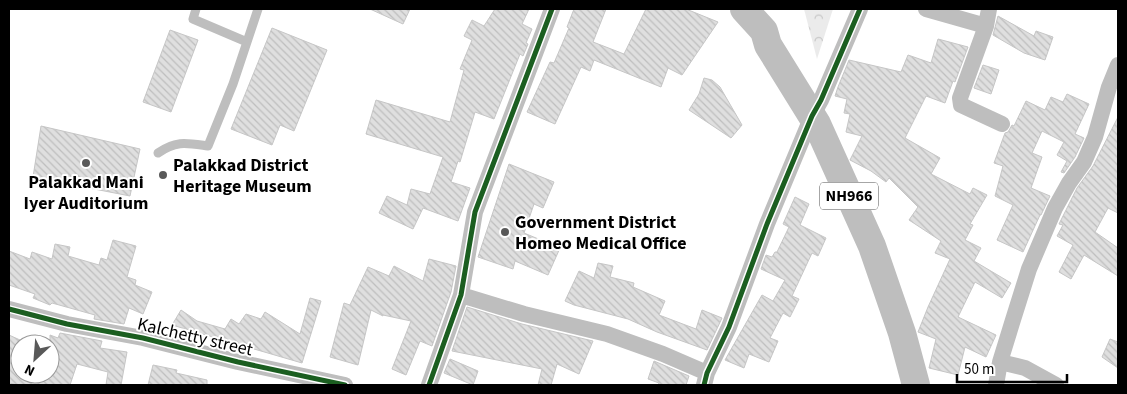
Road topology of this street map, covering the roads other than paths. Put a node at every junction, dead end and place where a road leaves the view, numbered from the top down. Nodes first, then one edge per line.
1 (196, 9) edge
2 (258, 9) edge
3 (552, 9) edge
4 (731, 9) edge
5 (744, 9) edge
6 (860, 9) edge
7 (926, 9) edge
8 (989, 9) edge
9 (986, 26) junction
10 (247, 42) junction
11 (768, 45) junction
12 (1118, 65) edge
13 (812, 116) junction
14 (1002, 124) dead end
15 (158, 153) dead end
16 (461, 295) junction
17 (9, 309) edge
18 (1000, 362) junction
19 (706, 379) edge
20 (345, 385) edge
21 (429, 385) edge
22 (916, 385) edge
23 (996, 385) edge
24 (1056, 385) edge

1 - 10 lane
2 - 10 lane
3 - 16 street
4 - 11 highway, NH966
5 - 11 highway, NH966
6 - 13 street
7 - 9 street
8 - 9 street
9 - 14 street
10 - 15 lane
11 - 13 highway, NH966
12 - 18 street
13 - 19 street
13 - 22 highway, NH966
16 - 19 street
16 - 21 street
17 - 20 street, Kalchetty street
18 - 23 street
18 - 24 street

